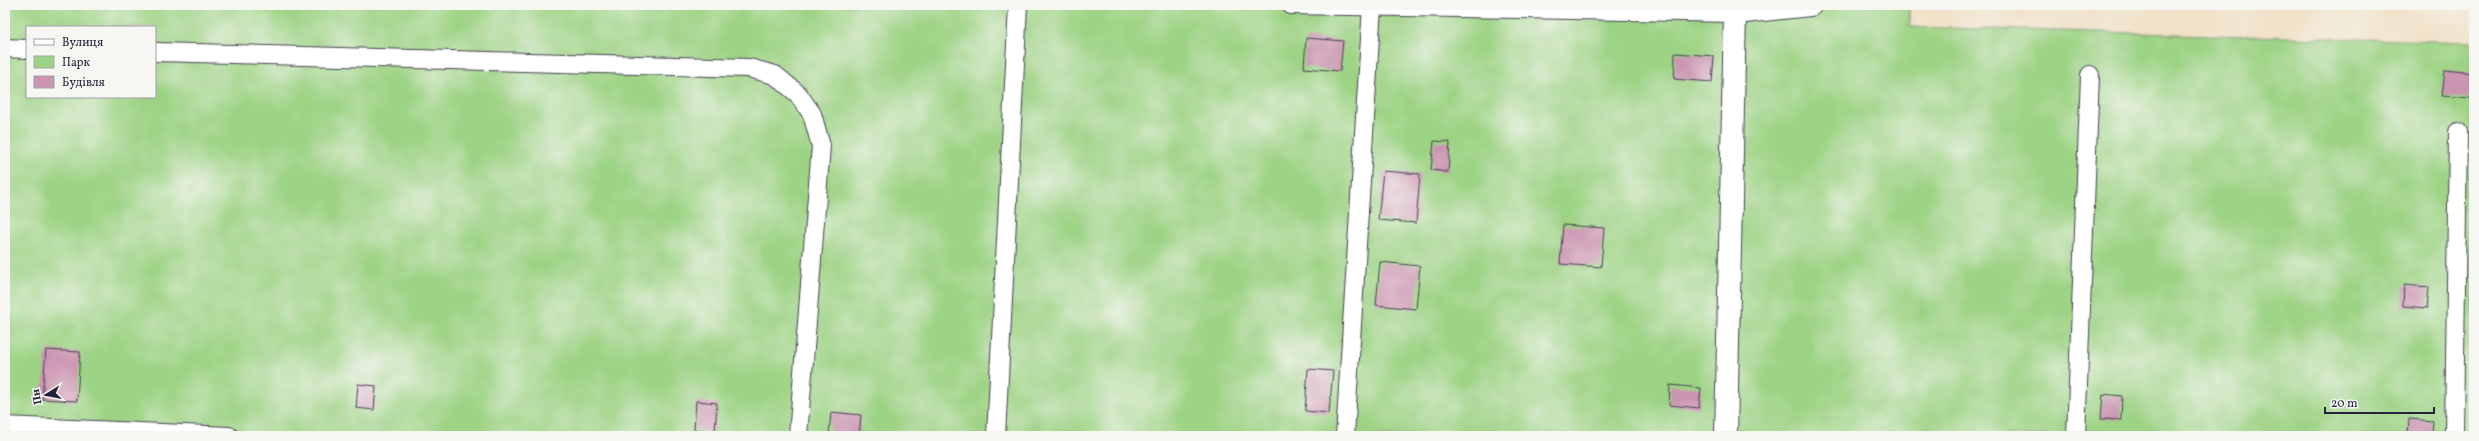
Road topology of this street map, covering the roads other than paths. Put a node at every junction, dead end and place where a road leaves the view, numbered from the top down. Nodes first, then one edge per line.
1 (1018, 5) edge
2 (1292, 5) edge
3 (1810, 5) edge
4 (1372, 6) junction
5 (1735, 13) junction
6 (5, 48) edge
7 (26, 49) edge
8 (156, 52) edge
9 (2090, 75) dead end
10 (2458, 132) dead end
11 (5, 426) edge
12 (229, 436) edge
13 (798, 436) edge
14 (996, 436) edge
15 (1345, 436) edge
16 (1726, 436) edge
17 (2076, 436) edge
18 (2454, 436) edge

1 - 14 lane
2 - 4 lane
3 - 5 street
4 - 5 lane
4 - 15 lane
5 - 16 street
6 - 7 lane
8 - 13 lane
9 - 17 lane
10 - 18 lane
11 - 12 lane

